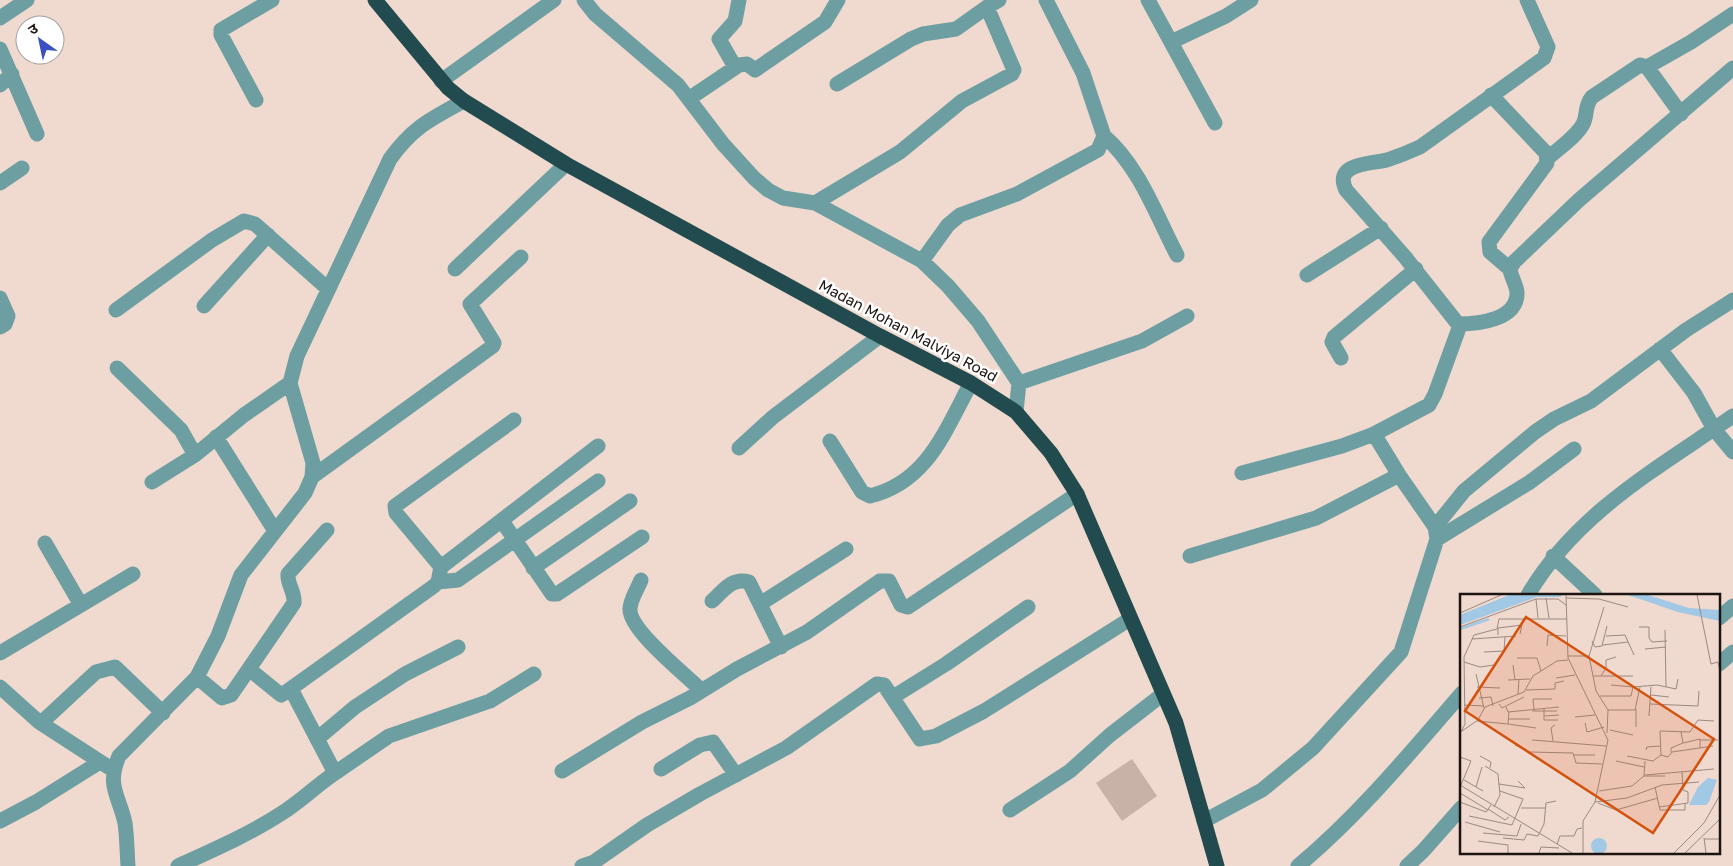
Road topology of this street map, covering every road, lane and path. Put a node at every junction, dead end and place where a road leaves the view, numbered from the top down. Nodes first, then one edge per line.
1 (27, 0) edge
2 (272, 0) edge
3 (375, 0) edge
4 (554, 0) edge
5 (584, 0) edge
6 (739, 0) edge
7 (838, 0) edge
8 (1046, 0) edge
9 (1148, 0) edge
10 (1251, 0) edge
11 (1527, 0) edge
12 (993, 4) edge
13 (1733, 14) edge
14 (0, 18) edge
15 (1171, 42) junction
16 (0, 49) edge
17 (735, 67) junction
18 (1647, 67) junction
19 (1733, 68) edge
20 (12, 74) junction
21 (441, 81) junction
22 (837, 84) dead end
23 (0, 85) edge
24 (1491, 96) junction
25 (690, 98) junction
26 (256, 100) dead end
27 (464, 101) junction
28 (1681, 114) junction
29 (1215, 123) dead end
30 (37, 134) dead end
31 (1104, 136) junction
32 (1548, 158) junction
33 (566, 164) junction
34 (22, 168) dead end
35 (0, 182) edge
36 (816, 202) junction
37 (1381, 228) junction
38 (268, 235) junction
39 (1177, 255) dead end
40 (521, 257) dead end
41 (922, 261) junction
42 (455, 269) dead end
43 (1416, 269) junction
44 (1510, 269) junction
45 (1308, 275) dead end
46 (328, 289) junction
47 (0, 298) edge
48 (1733, 300) edge
49 (204, 306) dead end
50 (116, 310) dead end
51 (1188, 316) dead end
52 (1458, 324) junction
53 (0, 327) edge
54 (880, 336) junction
55 (1660, 350) junction
56 (1342, 358) dead end
57 (117, 368) dead end
58 (290, 383) junction
59 (971, 383) junction
60 (1019, 383) junction
61 (1016, 412) junction
62 (1733, 416) edge
63 (514, 420) dead end
64 (1714, 429) junction
65 (1374, 434) junction
66 (216, 437) junction
67 (830, 441) dead end
68 (598, 446) dead end
69 (739, 448) dead end
70 (1574, 449) dead end
71 (1733, 452) edge
72 (195, 454) junction
73 (1242, 473) dead end
74 (1399, 475) junction
75 (312, 477) junction
76 (598, 481) dead end
77 (152, 482) dead end
78 (1077, 494) junction
79 (630, 501) dead end
80 (502, 520) junction
81 (327, 530) dead end
82 (275, 531) junction
83 (1436, 533) junction
84 (642, 537) dead end
85 (514, 540) junction
86 (45, 543) dead end
87 (846, 549) dead end
88 (1190, 556) dead end
89 (1553, 556) junction
90 (441, 566) junction
91 (533, 568) junction
92 (133, 574) dead end
93 (641, 580) dead end
94 (438, 582) junction
95 (1529, 594) edge
96 (1594, 594) edge
97 (712, 601) dead end
98 (81, 604) junction
99 (760, 604) junction
100 (1733, 606) edge
101 (1028, 607) dead end
102 (1720, 617) edge
103 (1130, 619) junction
104 (458, 647) dead end
105 (781, 647) junction
106 (1733, 652) edge
107 (0, 653) edge
108 (1720, 663) edge
109 (249, 669) junction
110 (534, 674) dead end
111 (197, 677) junction
112 (0, 687) edge
113 (291, 689) junction
114 (701, 690) junction
115 (1163, 694) junction
116 (1460, 695) edge
117 (893, 697) junction
118 (163, 713) junction
119 (41, 723) junction
120 (317, 739) junction
121 (100, 762) junction
122 (661, 769) dead end
123 (113, 770) junction
124 (562, 771) dead end
125 (335, 773) junction
126 (736, 775) junction
127 (1460, 809) edge
128 (1010, 810) dead end
129 (0, 821) edge
130 (1204, 821) junction
131 (128, 866) edge
132 (178, 866) edge
133 (582, 866) edge
134 (1217, 866) edge
135 (1298, 866) edge
136 (1407, 866) edge

1 - 14 street
2 - 26 street
3 - 21 highway, Madan Mohan Malviya Road
4 - 21 street
5 - 25 street
6 - 17 street
7 - 17 street
8 - 31 street
9 - 15 street
10 - 15 street
11 - 24 street
12 - 22 street
12 - 36 street
13 - 18 street
15 - 29 street
16 - 20 street
17 - 25 street
18 - 28 street
18 - 32 street
19 - 28 street
20 - 23 street
20 - 30 street
21 - 27 highway, Madan Mohan Malviya Road
24 - 32 street
24 - 37 street
25 - 36 street
27 - 33 highway, Madan Mohan Malviya Road
27 - 46 street
28 - 44 street
31 - 39 street
31 - 41 street
32 - 44 street
33 - 42 street
33 - 54 highway, Madan Mohan Malviya Road
34 - 35 street
36 - 41 street
37 - 43 street
37 - 45 street
38 - 46 street
38 - 49 street
38 - 50 street
40 - 75 street
41 - 60 street
43 - 52 street
43 - 56 street
44 - 52 street
46 - 58 street
47 - 53 street
48 - 55 street
51 - 60 street
52 - 65 street
54 - 59 highway, Madan Mohan Malviya Road
54 - 69 street
55 - 64 street
55 - 83 street
57 - 72 street
58 - 66 street
58 - 75 street
59 - 61 highway, Madan Mohan Malviya Road
59 - 67 street
60 - 61 street
61 - 78 highway, Madan Mohan Malviya Road
62 - 64 street
63 - 90 street
64 - 71 street
64 - 89 street
65 - 73 street
65 - 74 street
66 - 72 street
66 - 82 street
68 - 80 street
70 - 83 street
72 - 77 street
74 - 83 street
74 - 88 street
75 - 82 street
76 - 85 street
78 - 103 highway, Madan Mohan Malviya Road
78 - 105 street
79 - 91 street
80 - 85 street
80 - 90 street
81 - 109 street
82 - 111 street
83 - 130 street
84 - 91 street
85 - 91 street
85 - 94 street
86 - 98 street
87 - 99 street
89 - 95 street
89 - 96 street
90 - 94 street
92 - 98 street
93 - 114 street
94 - 113 street
97 - 99 street
98 - 107 street
99 - 105 street
100 - 102 street
101 - 117 street
103 - 115 highway, Madan Mohan Malviya Road
103 - 117 street
104 - 120 street
105 - 114 street
106 - 108 street
109 - 111 street
109 - 113 street
110 - 125 street
111 - 118 street
112 - 119 street
113 - 120 street
114 - 124 street
115 - 128 street
115 - 130 highway, Madan Mohan Malviya Road
116 - 135 street
117 - 126 street
118 - 119 street
118 - 123 street
119 - 121 street
120 - 125 street
121 - 123 street
121 - 129 street
122 - 126 street
123 - 131 street
125 - 132 street
126 - 133 street
127 - 136 street
130 - 134 highway, Madan Mohan Malviya Road

